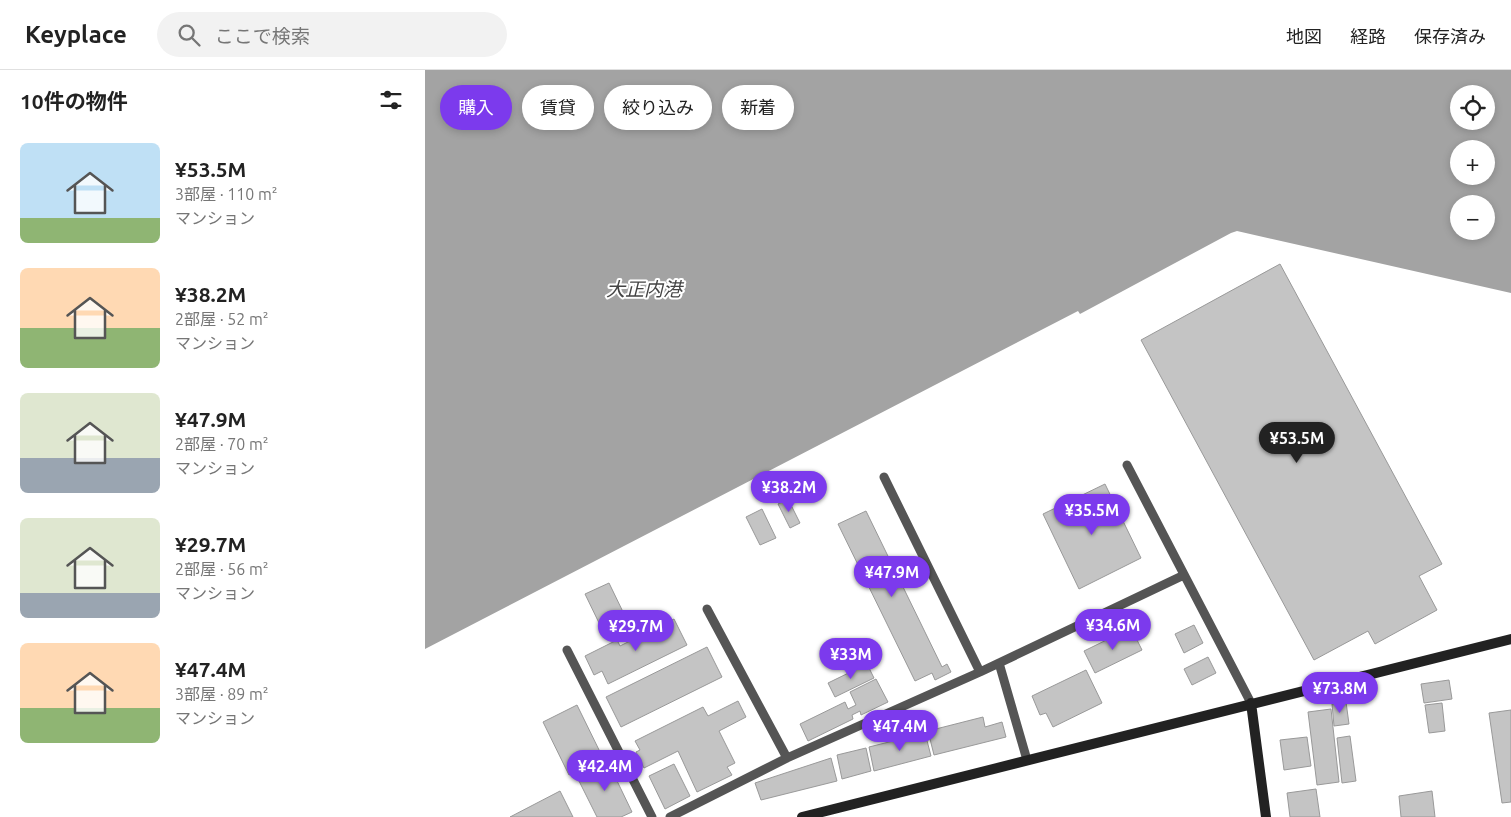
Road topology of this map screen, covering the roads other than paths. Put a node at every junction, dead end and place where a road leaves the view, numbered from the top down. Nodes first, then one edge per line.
1 (1127, 465) dead end
2 (884, 477) dead end
3 (1184, 575) junction
4 (707, 609) dead end
5 (1511, 639) edge
6 (567, 650) dead end
7 (999, 663) junction
8 (980, 672) junction
9 (1251, 703) junction
10 (787, 758) junction
11 (1027, 760) junction
12 (652, 817) edge
13 (670, 817) edge
14 (802, 817) edge
15 (1266, 817) edge

1 - 3 lane
2 - 8 lane
3 - 7 lane
3 - 9 lane
4 - 10 lane
5 - 9 street
6 - 12 lane
7 - 8 lane
7 - 11 lane
8 - 10 lane
9 - 11 street
9 - 15 street
10 - 13 lane
11 - 14 street

